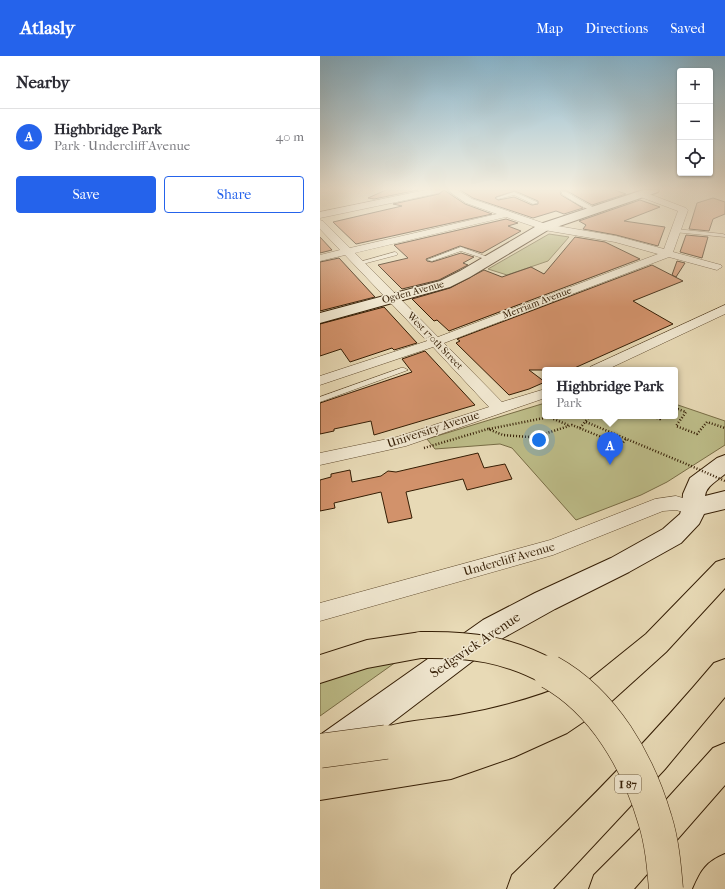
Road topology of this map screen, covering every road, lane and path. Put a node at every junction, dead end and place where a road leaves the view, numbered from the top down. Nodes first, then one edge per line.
1 (326, 229) edge
2 (441, 229) edge
3 (541, 229) edge
4 (555, 229) edge
5 (676, 231) joint
6 (724, 236) dead end
7 (348, 251) junction
8 (394, 254) dead end
9 (667, 254) junction
10 (320, 258) edge
11 (490, 259) junction
12 (430, 260) dead end
13 (359, 263) junction
14 (717, 267) dead end
15 (393, 297) junction
16 (725, 309) edge
17 (320, 318) edge
18 (436, 342) junction
19 (601, 367) edge
20 (404, 370) dead end
21 (320, 381) edge
22 (542, 394) edge
23 (320, 400) edge
24 (499, 408) junction
25 (678, 409) edge
26 (542, 418) edge
27 (554, 419) edge
28 (588, 419) edge
29 (586, 422) junction
30 (568, 425) junction
31 (580, 428) junction
32 (725, 428) edge
33 (488, 429) junction
34 (626, 439) junction
35 (400, 442) junction
36 (320, 459) edge
37 (725, 463) edge
38 (725, 481) edge
39 (725, 500) edge
40 (694, 508) junction
41 (725, 570) edge
42 (320, 612) edge
43 (635, 661) junction
44 (320, 669) edge
45 (725, 673) edge
46 (320, 751) edge
47 (725, 760) edge
48 (326, 773) edge
49 (725, 873) edge
50 (526, 889) edge
51 (608, 889) edge
52 (666, 889) edge
53 (712, 889) edge

1 - 7 street, West 170th Street
2 - 7 street
3 - 11 street, Ogden Avenue
4 - 9 street
5 - 6 lane
5 - 9 street
7 - 10 street
7 - 13 street, West 170th Street
8 - 13 lane
9 - 14 street
9 - 18 street, Merriam Avenue
11 - 12 lane
11 - 15 street, Ogden Avenue
13 - 15 street, West 170th Street
15 - 17 street, Ogden Avenue
15 - 18 street, West 170th Street
16 - 19 street
18 - 21 street, Merriam Avenue
18 - 24 street, West 170th Street
20 - 23 lane
22 - 24 street, University Avenue
24 - 35 street, University Avenue
25 - 32 path
26 - 33 path
27 - 30 path
28 - 29 path
29 - 31 path
29 - 34 path
30 - 31 path
30 - 33 path
31 - 34 path
33 - 35 path
34 - 38 path, bridge
35 - 36 street, University Avenue
37 - 40 street, Sedgwick Avenue
39 - 40 street
40 - 42 street, Undercliff Avenue
40 - 48 street, Sedgwick Avenue
41 - 43 highway
43 - 46 highway, bridge
43 - 48 highway
44 - 52 highway, bridge
45 - 50 highway, I 87
47 - 51 highway
49 - 53 highway

